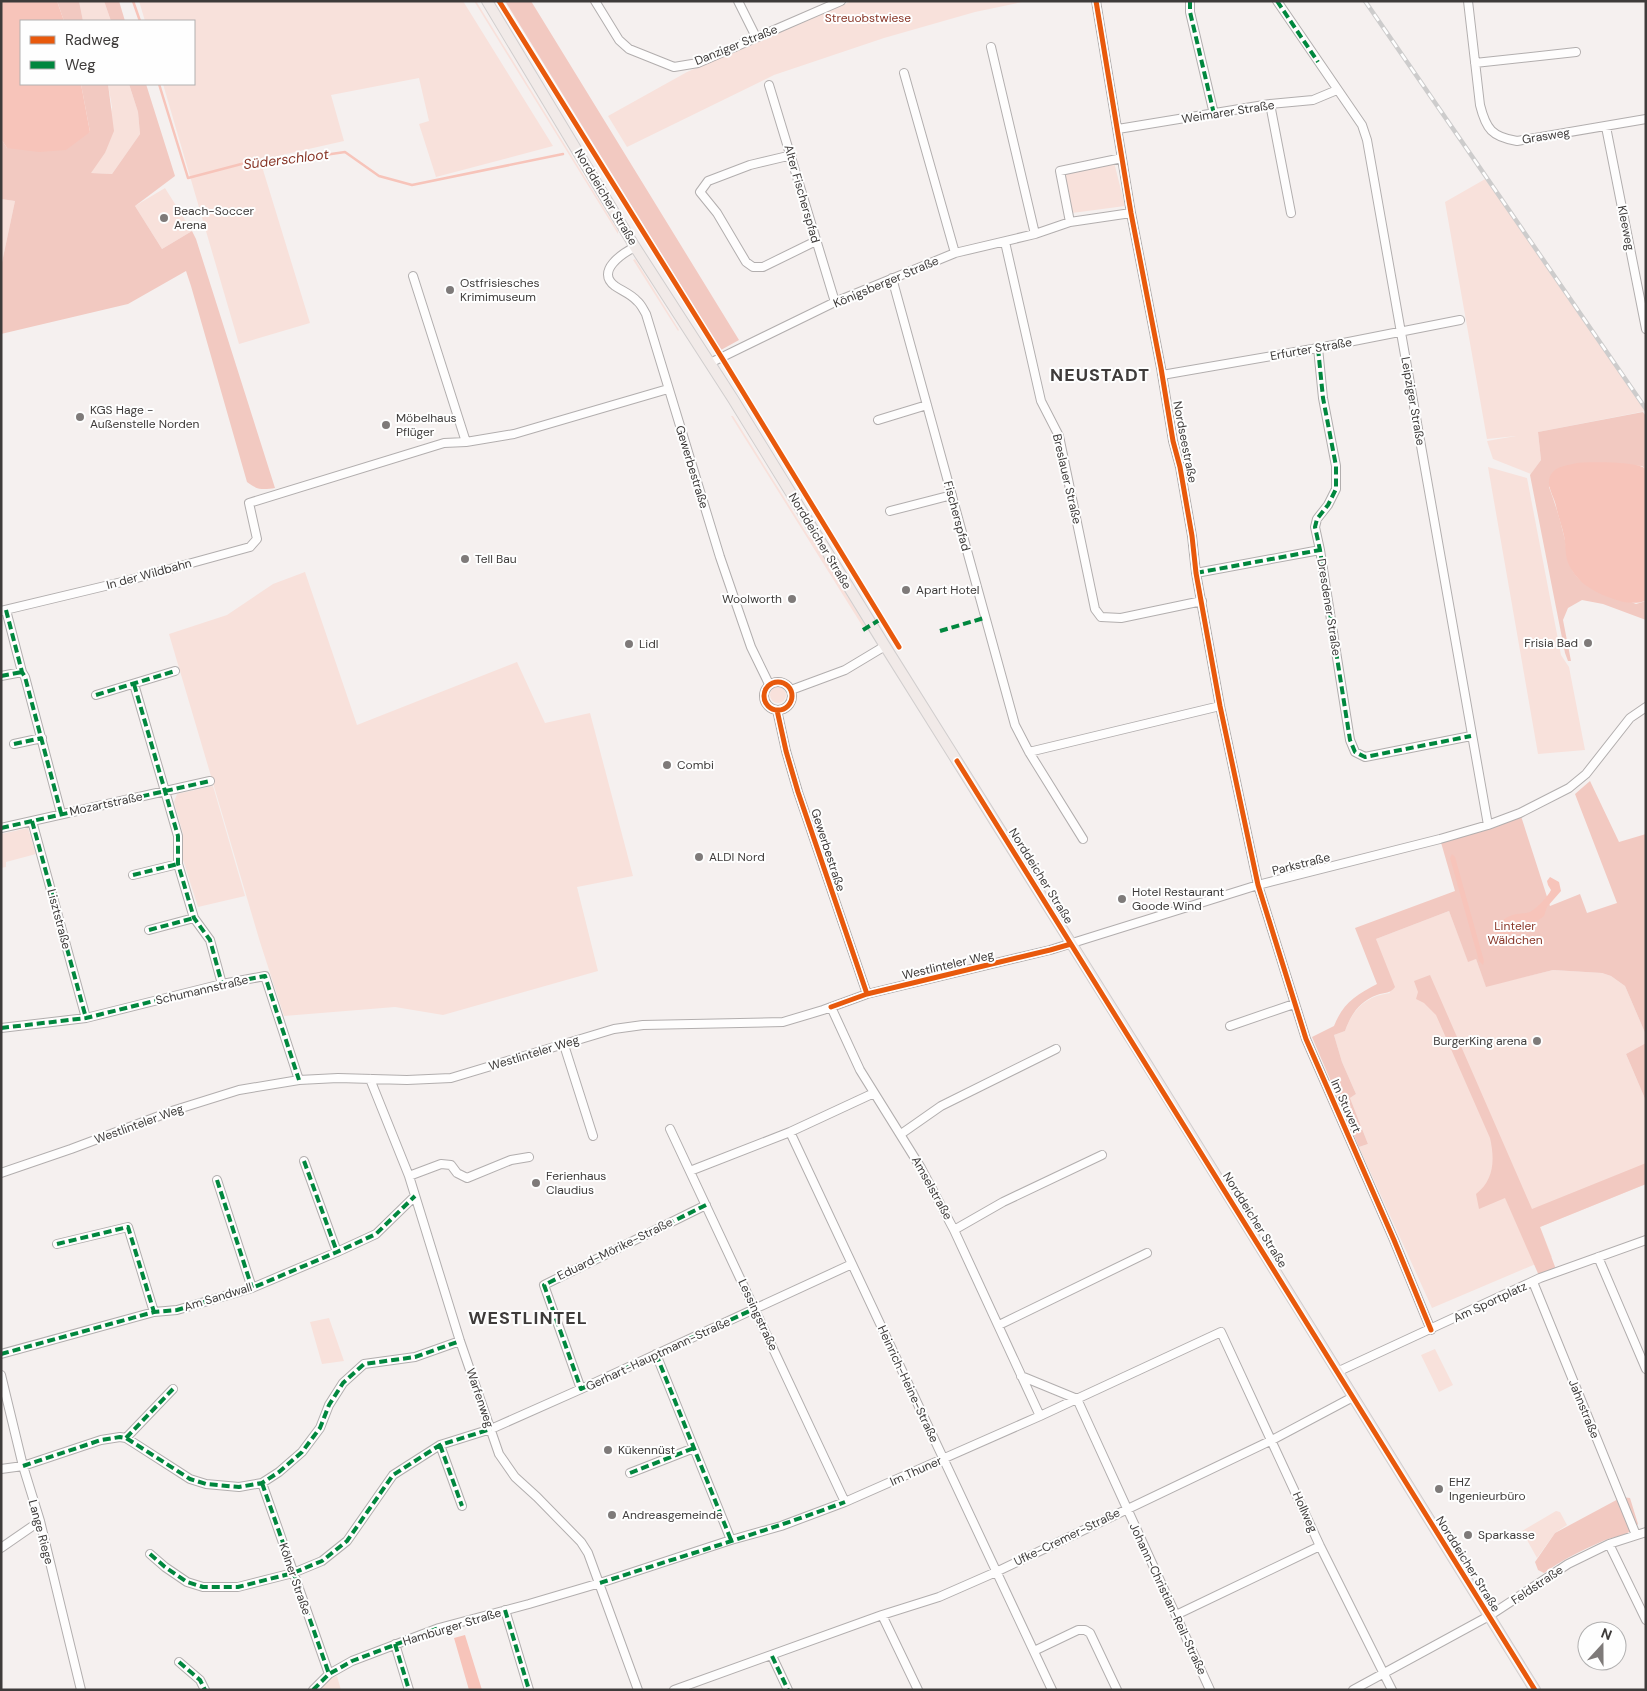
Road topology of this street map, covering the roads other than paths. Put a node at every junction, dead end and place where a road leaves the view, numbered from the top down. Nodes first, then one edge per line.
1 (487, 1) edge
2 (595, 1) edge
3 (738, 1) edge
4 (841, 1) edge
5 (1096, 1) edge
6 (1190, 1) edge
7 (1277, 1) edge
8 (1468, 1) edge
9 (756, 37) junction
10 (991, 47) dead end
11 (1576, 52) dead end
12 (1475, 63) junction
13 (904, 74) dead end
14 (769, 85) dead end
15 (1337, 90) junction
16 (1270, 104) junction
17 (1214, 114) junction
18 (1646, 119) edge
19 (1606, 126) junction
20 (1118, 129) junction
21 (792, 155) junction
22 (1122, 158) junction
23 (1131, 213) junction
24 (1291, 213) dead end
25 (1070, 222) junction
26 (1035, 234) junction
27 (816, 241) junction
28 (1005, 242) junction
29 (635, 247) junction
30 (955, 253) junction
31 (413, 276) dead end
32 (892, 278) junction
33 (835, 302) junction
34 (1460, 320) dead end
35 (1646, 329) edge
36 (1401, 332) junction
37 (1318, 348) junction
38 (710, 363) junction
39 (1162, 375) junction
40 (668, 389) junction
41 (927, 405) junction
42 (878, 420) dead end
43 (466, 442) junction
44 (952, 495) junction
45 (890, 512) dead end
46 (1320, 550) junction
47 (1196, 573) junction
48 (1202, 601) junction
49 (4, 611) edge
50 (885, 646) junction
51 (176, 671) dead end
52 (22, 672) junction
53 (1, 676) edge
54 (134, 684) junction
55 (770, 684) junction
56 (790, 690) junction
57 (96, 695) dead end
58 (1220, 706) junction
59 (1646, 707) edge
60 (777, 710) junction
61 (1471, 736) junction
62 (42, 738) junction
63 (14, 744) dead end
64 (1029, 752) junction
65 (210, 780) dead end
66 (166, 791) junction
67 (61, 813) junction
68 (32, 821) junction
69 (1488, 825) junction
70 (1, 828) edge
71 (1083, 839) dead end
72 (178, 864) junction
73 (133, 875) dead end
74 (1258, 885) junction
75 (194, 918) junction
76 (149, 930) dead end
77 (1071, 944) junction
78 (222, 984) junction
79 (867, 994) junction
80 (1294, 1004) junction
81 (831, 1007) junction
82 (86, 1018) junction
83 (1230, 1026) dead end
84 (1, 1028) edge
85 (564, 1045) junction
86 (1056, 1049) dead end
87 (370, 1079) junction
88 (300, 1080) junction
89 (874, 1093) junction
90 (670, 1129) dead end
91 (790, 1132) junction
92 (901, 1134) junction
93 (593, 1136) dead end
94 (1102, 1155) dead end
95 (529, 1157) dead end
96 (304, 1161) dead end
97 (690, 1171) junction
98 (1, 1173) edge
99 (409, 1176) junction
100 (217, 1180) dead end
101 (415, 1196) junction
102 (706, 1205) junction
103 (954, 1230) junction
104 (1646, 1240) edge
105 (57, 1244) dead end
106 (337, 1252) junction
107 (1147, 1253) dead end
108 (1598, 1257) junction
109 (852, 1264) junction
110 (1533, 1282) junction
111 (252, 1288) junction
112 (756, 1308) junction
113 (154, 1312) junction
114 (999, 1325) junction
115 (1430, 1330) junction
116 (1221, 1332) joint
117 (460, 1341) junction
118 (1, 1354) edge
119 (656, 1354) junction
120 (1646, 1369) edge
121 (1337, 1372) junction
122 (1, 1374) edge
123 (1021, 1376) junction
124 (173, 1389) dead end
125 (581, 1390) junction
126 (1353, 1397) junction
127 (1077, 1399) junction
128 (1040, 1416) junction
129 (491, 1429) junction
130 (126, 1438) junction
131 (1272, 1440) junction
132 (440, 1445) junction
133 (694, 1448) junction
134 (943, 1459) junction
135 (23, 1466) junction
136 (1, 1469) edge
137 (630, 1473) dead end
138 (262, 1483) junction
139 (845, 1502) junction
140 (462, 1506) dead end
141 (1126, 1508) junction
142 (40, 1521) junction
143 (1646, 1532) edge
144 (1636, 1535) junction
145 (731, 1540) junction
146 (1610, 1544) junction
147 (1320, 1546) junction
148 (1, 1548) edge
149 (150, 1554) dead end
150 (996, 1572) junction
151 (293, 1573) junction
152 (600, 1583) junction
153 (505, 1610) junction
154 (882, 1615) junction
155 (1176, 1615) junction
156 (1489, 1616) junction
157 (1646, 1620) edge
158 (395, 1644) junction
159 (1034, 1651) junction
160 (772, 1656) junction
161 (179, 1662) dead end
162 (329, 1674) junction
163 (1384, 1674) junction
164 (81, 1690) edge
165 (205, 1690) edge
166 (314, 1690) edge
167 (409, 1690) edge
168 (529, 1690) edge
169 (638, 1690) edge
170 (674, 1690) edge
171 (788, 1690) edge
172 (918, 1690) edge
173 (1052, 1690) edge
174 (1117, 1690) edge
175 (1210, 1690) edge
176 (1353, 1690) edge
177 (1392, 1690) edge
178 (1535, 1690) edge

1 - 29 main road, Norddeicher Straße
2 - 9 street, Danziger Straße
3 - 9 street
4 - 9 street, Danziger Straße
5 - 20 street, Nordseestraße
6 - 17 street
7 - 15 street, Leipziger Straße
8 - 12 street, Grasweg
10 - 26 street
11 - 12 street
12 - 19 street, Grasweg
13 - 30 street
14 - 21 street, Alter Fischerspfad
15 - 16 street, Weimarer Straße
15 - 36 street, Leipziger Straße
16 - 17 street, Weimarer Straße
16 - 24 street
17 - 20 street, Weimarer Straße
18 - 19 street, Grasweg
19 - 35 street, Kleeweg
20 - 22 street, Nordseestraße
21 - 27 street, Alter Fischerspfad
21 - 27 street
22 - 23 street, Nordseestraße
22 - 25 street
23 - 25 street, Königsberger Straße
23 - 39 street, Nordseestraße
25 - 26 street, Königsberger Straße
26 - 28 street, Königsberger Straße
27 - 33 street, Alter Fischerspfad
28 - 30 street, Königsberger Straße
28 - 48 street, Breslauer Straße
29 - 38 main road, Norddeicher Straße
29 - 40 street, Gewerbestraße
30 - 32 street, Königsberger Straße
31 - 43 street
32 - 33 street, Königsberger Straße
32 - 41 street, Fischerspfad
33 - 38 street, Königsberger Straße
34 - 36 street, Erfurter Straße
36 - 37 street, Erfurter Straße
36 - 61 street, Leipziger Straße
37 - 39 street, Erfurter Straße
37 - 46 street, Dresdener Straße
38 - 50 main road, Norddeicher Straße
39 - 47 street, Nordseestraße
40 - 43 street
40 - 55 street, Gewerbestraße
41 - 42 street
41 - 44 street, Fischerspfad
43 - 49 street, In der Wildbahn
44 - 45 street
44 - 64 street, Fischerspfad
46 - 47 street
46 - 61 street, Dresdener Straße
47 - 48 street, Nordseestraße
48 - 58 street, Nordseestraße
49 - 52 street
50 - 56 street
50 - 77 main road, Norddeicher Straße
51 - 54 street
52 - 53 street
52 - 62 street
54 - 57 street
54 - 66 street
55 - 56 street
55 - 60 street, Gewerbestraße
56 - 60 street
58 - 64 street
58 - 74 street, Nordseestraße
59 - 69 street, Parkstraße
60 - 79 street, Gewerbestraße
61 - 69 street, Leipziger Straße
62 - 63 street
62 - 67 street
64 - 71 street, Fischerspfad
65 - 66 street, Mozartstraße
66 - 67 street, Mozartstraße
66 - 72 street
67 - 68 street, Mozartstraße
68 - 70 street, Mozartstraße
68 - 82 street, Lisztstraße
69 - 74 street, Parkstraße
72 - 73 street
72 - 75 street
74 - 77 street, Parkstraße
74 - 80 street, Im Stuvert
75 - 76 street
75 - 78 street
77 - 79 street, Westlinteler Weg
77 - 121 main road, Norddeicher Straße
78 - 82 street, Schumannstraße
78 - 88 street, Schumannstraße
79 - 81 street, Westlinteler Weg
80 - 83 street
80 - 115 street, Im Stuvert
81 - 85 street, Westlinteler Weg
81 - 89 street, Amselstraße
82 - 84 street
85 - 87 street, Westlinteler Weg
85 - 93 street
86 - 92 street
87 - 88 street, Westlinteler Weg
87 - 99 street, Warfenweg
88 - 98 street, Westlinteler Weg
89 - 91 street
89 - 92 street, Amselstraße
90 - 97 street, Lessingstraße
91 - 97 street
91 - 109 street, Heinrich-Heine-Straße
92 - 103 street, Amselstraße
94 - 103 street
95 - 99 street
96 - 106 street
97 - 102 street, Lessingstraße
99 - 101 street, Warfenweg
100 - 111 street
101 - 106 street, Am Sandwall
101 - 117 street, Warfenweg
102 - 112 street, Lessingstraße
102 - 125 street, Eduard-Mörike-Straße
103 - 114 street, Amselstraße
104 - 108 street, Am Sportplatz
105 - 113 street
106 - 111 street, Am Sandwall
107 - 114 street
108 - 110 street, Am Sportplatz
108 - 120 street
109 - 112 street, Gerhart-Hauptmann-Straße
109 - 134 street, Heinrich-Heine-Straße
110 - 115 street, Am Sportplatz
110 - 144 street, Jahnstraße
111 - 113 street, Am Sandwall
112 - 119 street, Gerhart-Hauptmann-Straße
112 - 139 street, Lessingstraße
113 - 118 street, Am Sandwall
114 - 123 street, Amselstraße
115 - 121 street, Am Sportplatz
116 - 127 street, Im Thuner
116 - 131 street, Hollweg
117 - 129 street, Warfenweg
117 - 138 street
119 - 125 street, Gerhart-Hauptmann-Straße
119 - 133 street
121 - 126 main road, Norddeicher Straße
122 - 135 street, Lange Riege
123 - 127 street
123 - 128 street, Amselstraße
124 - 130 street
125 - 129 street, Gerhart-Hauptmann-Straße
126 - 131 street, Ufke-Cremer-Straße
126 - 156 main road, Norddeicher Straße
127 - 128 street, Im Thuner
127 - 141 street, Johann-Christian-Reil-Straße
128 - 134 street, Im Thuner
129 - 132 street, Gerhart-Hauptmann-Straße
129 - 152 street, Warfenweg
130 - 135 street
130 - 138 street
131 - 141 street, Ufke-Cremer-Straße
131 - 147 street, Hollweg
132 - 140 street
132 - 151 street, Gerhart-Hauptmann-Straße
133 - 137 street
133 - 145 street
134 - 139 street, Im Thuner
134 - 150 street, Heinrich-Heine-Straße
135 - 136 street
135 - 142 street, Lange Riege
138 - 151 street, Kölner Straße
139 - 145 street, Im Thuner
141 - 150 street, Ufke-Cremer-Straße
141 - 155 street, Johann-Christian-Reil-Straße
142 - 148 street
142 - 164 street, Lange Riege
143 - 144 street, Feldstraße
144 - 146 street, Feldstraße
145 - 152 street, Im Thuner
146 - 156 street, Feldstraße
146 - 157 street
147 - 155 street
147 - 163 street, Hollweg
149 - 151 street, Gerhart-Hauptmann-Straße
150 - 154 street, Ufke-Cremer-Straße
150 - 159 street, Heinrich-Heine-Straße
151 - 162 street, Kölner Straße
152 - 153 street, Hamburger Straße
152 - 169 street, Warfenweg
153 - 158 street, Hamburger Straße
153 - 168 street
154 - 160 street, Ufke-Cremer-Straße
154 - 172 street
155 - 175 street, Johann-Christian-Reil-Straße
156 - 163 street, Feldstraße
156 - 178 main road, Norddeicher Straße
158 - 162 street, Hamburger Straße
158 - 167 street
159 - 173 street, Heinrich-Heine-Straße
159 - 174 street
160 - 170 street, Ufke-Cremer-Straße
160 - 171 street
161 - 165 street
162 - 166 street, Hamburger Straße
163 - 176 street, Feldstraße
163 - 177 street, Hollweg

